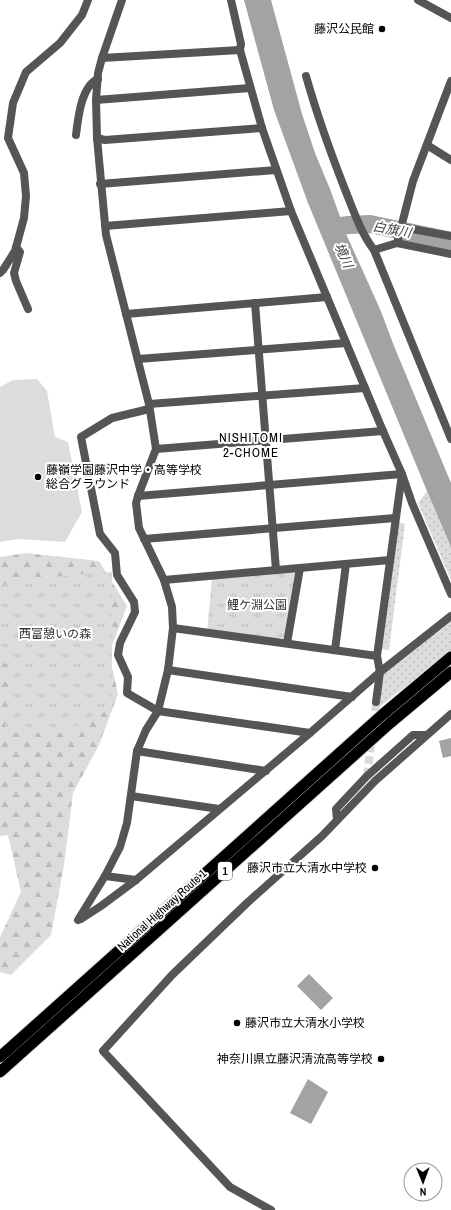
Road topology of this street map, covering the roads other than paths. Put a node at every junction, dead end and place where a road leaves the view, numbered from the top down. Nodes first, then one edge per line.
1 (88, 0) edge
2 (122, 0) edge
3 (231, 0) edge
4 (418, 0) edge
5 (451, 18) edge
6 (240, 50) junction
7 (102, 58) junction
8 (306, 76) dead end
9 (98, 79) junction
10 (451, 81) edge
11 (250, 88) junction
12 (96, 100) junction
13 (262, 128) junction
14 (76, 135) dead end
15 (97, 138) junction
16 (427, 145) junction
17 (451, 160) edge
18 (276, 170) junction
19 (100, 184) junction
20 (291, 210) junction
21 (105, 226) junction
22 (401, 227) junction
23 (451, 236) edge
24 (397, 243) junction
25 (16, 247) junction
26 (374, 250) junction
27 (451, 254) edge
28 (0, 273) edge
29 (327, 297) junction
30 (256, 303) junction
31 (28, 309) dead end
32 (126, 314) junction
33 (346, 343) junction
34 (259, 350) junction
35 (138, 359) junction
36 (365, 388) junction
37 (263, 396) junction
38 (149, 407) junction
39 (383, 431) junction
40 (451, 439) edge
41 (266, 440) junction
42 (156, 449) junction
43 (402, 474) junction
44 (269, 485) junction
45 (138, 496) junction
46 (395, 518) junction
47 (273, 528) junction
48 (144, 539) junction
49 (390, 560) junction
50 (346, 564) junction
51 (300, 568) junction
52 (276, 570) junction
53 (164, 580) junction
54 (451, 594) edge
55 (451, 616) edge
56 (173, 628) junction
57 (287, 643) junction
58 (335, 650) junction
59 (377, 656) junction
60 (451, 657) edge
61 (168, 670) junction
62 (380, 672) junction
63 (451, 672) edge
64 (352, 697) junction
65 (376, 702) tunnel mouth
66 (158, 711) junction
67 (451, 714) edge
68 (310, 734) junction
69 (137, 751) junction
70 (266, 771) junction
71 (131, 796) junction
72 (219, 809) junction
73 (105, 876) junction
74 (136, 880) junction
75 (0, 1057) edge
76 (0, 1072) edge
77 (272, 1210) edge

1 - 25 street
2 - 7 street
3 - 6 street
4 - 5 street
6 - 7 street
6 - 11 street
7 - 9 street
8 - 26 street
9 - 12 street
9 - 14 street
10 - 16 street
11 - 12 street
11 - 13 street
12 - 15 street
13 - 15 street
13 - 18 street
15 - 19 street
16 - 17 street
16 - 22 street
18 - 19 street
18 - 20 street
19 - 21 street
20 - 21 street
20 - 29 street
21 - 32 street
22 - 23 street
22 - 24 street
24 - 26 street
24 - 27 street
25 - 28 street
25 - 31 street
26 - 40 street
29 - 30 street
29 - 33 street
30 - 32 street
30 - 34 street
32 - 35 street
33 - 34 street
33 - 36 street
34 - 35 street
34 - 37 street
35 - 38 street
36 - 37 street
36 - 39 street
37 - 38 street
37 - 41 street
38 - 42 street
38 - 66 street
39 - 41 street
39 - 43 street
41 - 42 street
41 - 44 street
42 - 45 street
43 - 44 street
43 - 46 street
43 - 54 street
44 - 45 street
44 - 47 street
45 - 48 street
46 - 47 street
46 - 49 street
47 - 48 street
47 - 52 street
48 - 53 street
49 - 50 street
49 - 59 street
50 - 51 street
50 - 58 street
51 - 52 street
51 - 57 street
52 - 53 street
53 - 56 street
55 - 62 street
56 - 57 street
56 - 61 street
57 - 58 street
58 - 59 street
59 - 62 street
60 - 75 highway, National Highway Route 1 / 1
61 - 64 street
61 - 66 street
62 - 64 street
62 - 65 street
63 - 76 highway, National Highway Route 1 / 1
64 - 68 street
66 - 68 street
66 - 69 street
67 - 77 street
68 - 70 street
69 - 70 street
69 - 71 street
70 - 72 street
71 - 72 street
71 - 73 street
72 - 74 street
73 - 74 street
73 - 74 street

